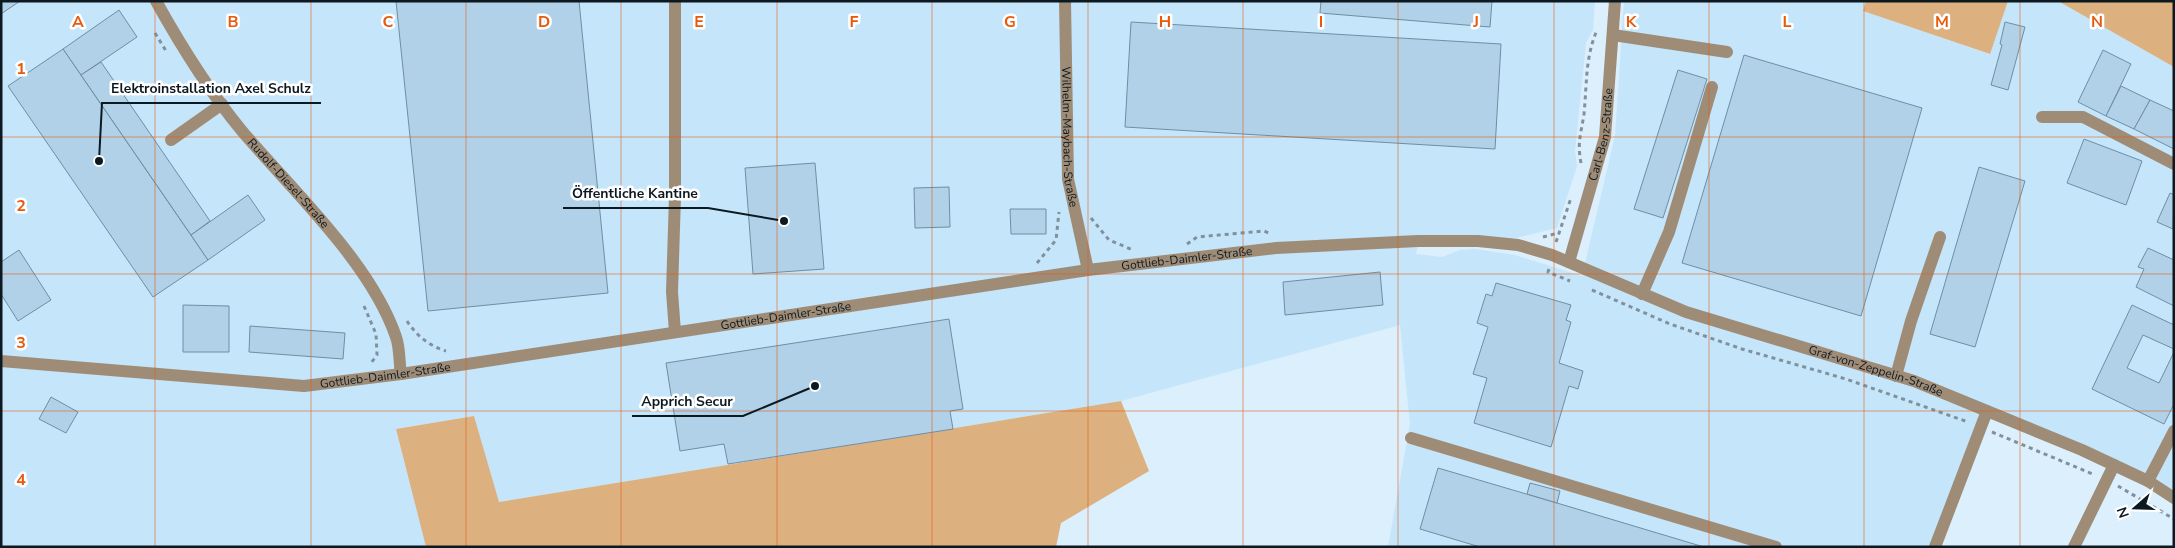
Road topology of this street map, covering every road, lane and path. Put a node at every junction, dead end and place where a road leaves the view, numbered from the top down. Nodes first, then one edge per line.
1 (156, 1) edge
2 (675, 1) edge
3 (1065, 1) edge
4 (1615, 1) edge
5 (1597, 29) dead end
6 (1613, 34) junction
7 (1727, 52) dead end
8 (1712, 87) dead end
9 (222, 104) junction
10 (2042, 117) dead end
11 (171, 140) dead end
12 (2174, 164) edge
13 (1582, 166) dead end
14 (1573, 191) dead end
15 (1558, 233) dead end
16 (1940, 237) dead end
17 (1568, 262) junction
18 (1088, 270) junction
19 (1548, 272) dead end
20 (1572, 281) dead end
21 (1589, 288) dead end
22 (1642, 294) junction
23 (370, 318) dead end
24 (675, 332) junction
25 (1, 361) edge
26 (369, 365) dead end
27 (401, 374) junction
28 (1896, 376) junction
29 (1987, 411) junction
30 (1981, 427) junction
31 (2174, 431) edge
32 (1411, 438) dead end
33 (2114, 465) junction
34 (2107, 481) junction
35 (2148, 481) junction
36 (2174, 498) edge
37 (2174, 519) edge
38 (1776, 547) edge
39 (1935, 547) edge
40 (2074, 547) edge

1 - 9 street, Rudolf-Diesel-Straße
2 - 24 street
3 - 18 street, Wilhelm-Maybach-Straße
4 - 6 street, Carl-Benz-Straße
5 - 13 path
6 - 7 street
6 - 17 street, Carl-Benz-Straße
8 - 22 street
9 - 11 street
9 - 27 street, Rudolf-Diesel-Straße
10 - 12 street
14 - 15 path
16 - 28 street
17 - 18 street, Gottlieb-Daimler-Straße
17 - 22 street, Graf-von-Zeppelin-Straße
18 - 24 street, Gottlieb-Daimler-Straße
19 - 20 path
21 - 30 path
22 - 28 street, Graf-von-Zeppelin-Straße
23 - 26 path
24 - 27 street, Gottlieb-Daimler-Straße
25 - 27 street, Gottlieb-Daimler-Straße
28 - 29 street, Graf-von-Zeppelin-Straße
29 - 30 street
29 - 33 street, Graf-von-Zeppelin-Straße
30 - 34 path
30 - 39 street
31 - 35 street
32 - 38 street
33 - 34 street
33 - 35 street, Graf-von-Zeppelin-Straße
34 - 37 path
34 - 40 street
35 - 36 street, Graf-von-Zeppelin-Straße

